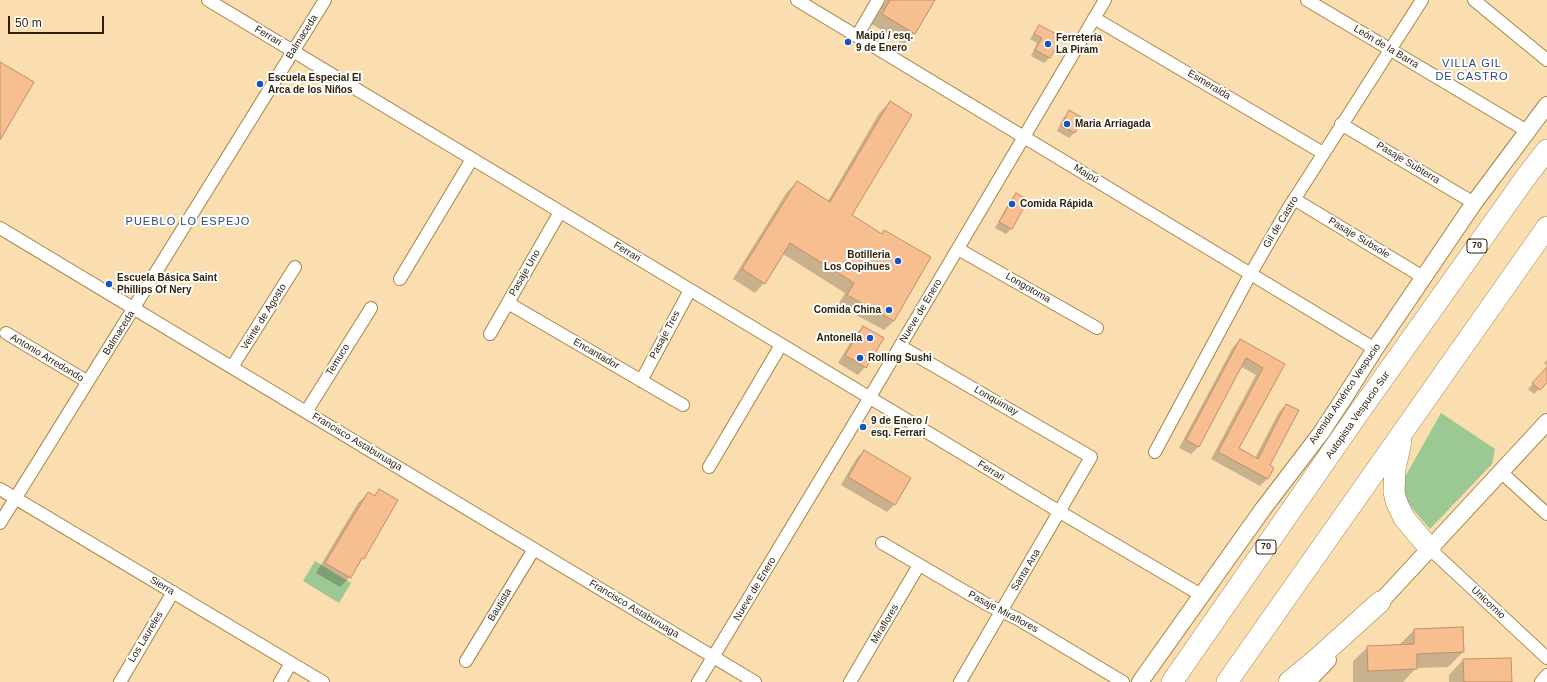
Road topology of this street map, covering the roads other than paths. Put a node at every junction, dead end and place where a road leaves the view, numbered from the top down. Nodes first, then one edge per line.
1 (208, 0) edge
2 (325, 0) edge
3 (797, 0) edge
4 (878, 0) edge
5 (1105, 0) edge
6 (1307, 0) edge
7 (1422, 0) edge
8 (1474, 0) edge
9 (1094, 18) junction
10 (857, 36) junction
11 (1390, 49) junction
12 (293, 51) junction
13 (1547, 60) edge
14 (1547, 105) edge
15 (1341, 124) junction
16 (1527, 131) junction
17 (1024, 137) junction
18 (1547, 150) edge
19 (1323, 153) junction
20 (472, 159) junction
21 (1294, 199) junction
22 (1474, 203) junction
23 (560, 212) junction
24 (1547, 227) edge
25 (0, 228) edge
26 (958, 248) junction
27 (295, 267) dead end
28 (1251, 274) junction
29 (1423, 277) junction
30 (400, 279) dead end
31 (690, 290) junction
32 (508, 303) junction
33 (134, 308) junction
34 (371, 308) dead end
35 (1097, 328) dead end
36 (6, 333) dead end
37 (490, 334) dead end
38 (781, 345) junction
39 (900, 346) junction
40 (1375, 349) junction
41 (232, 367) junction
42 (641, 381) junction
43 (88, 382) junction
44 (870, 398) junction
45 (683, 405) dead end
46 (306, 412) junction
47 (1547, 422) edge
48 (1404, 430) junction
49 (1155, 452) dead end
50 (1091, 457) joint
51 (709, 467) dead end
52 (1501, 472) junction
53 (0, 489) edge
54 (15, 498) junction
55 (1060, 512) junction
56 (1547, 514) edge
57 (0, 523) edge
58 (882, 543) dead end
59 (534, 549) junction
60 (1430, 549) junction
61 (919, 565) junction
62 (173, 592) junction
63 (1201, 595) junction
64 (1380, 602) junction
65 (1001, 612) junction
66 (714, 656) junction
67 (1547, 658) edge
68 (466, 661) dead end
69 (291, 663) junction
70 (1547, 675) edge
71 (120, 682) edge
72 (280, 682) edge
73 (323, 682) edge
74 (698, 682) edge
75 (755, 682) edge
76 (850, 682) edge
77 (960, 682) edge
78 (1123, 682) edge
79 (1140, 682) edge
80 (1172, 682) edge
81 (1227, 682) edge
82 (1289, 682) edge
83 (1307, 682) edge
84 (1541, 682) edge

1 - 12 street, Ferrari
2 - 12 street, Balmaceda
3 - 10 street, Maipú
4 - 10 street
5 - 9 street, Nueve de Enero
6 - 11 street, León de la Barra
7 - 11 street, Gil de Castro
8 - 13 street
9 - 17 street, Nueve de Enero
9 - 19 street, Esmeralda
10 - 17 street, Maipú
11 - 15 street, Gil de Castro
11 - 16 street, León de la Barra
12 - 20 street, Ferrari
12 - 33 street, Balmaceda
14 - 16 main road, Avenida Américo Vespucio
15 - 19 street, Gil de Castro
15 - 22 street, Pasaje Subterra
16 - 22 main road, Avenida Américo Vespucio
17 - 26 street, Nueve de Enero
17 - 28 street, Maipú
18 - 80 highway, Autopista Vespucio Sur / 70
19 - 21 street, Gil de Castro
20 - 23 street, Ferrari
20 - 30 street
21 - 28 street, Gil de Castro
21 - 29 street, Pasaje Subsole
22 - 29 main road, Avenida Américo Vespucio
23 - 31 street, Ferrari
23 - 32 street, Pasaje Uno
24 - 48 highway
25 - 33 street, Francisco Astaburuaga
26 - 35 street, Longotoma
26 - 39 street, Nueve de Enero
27 - 41 street, Veinte de Agosto
28 - 40 street, Maipú
28 - 49 street, Gil de Castro
29 - 40 main road, Avenida Américo Vespucio
31 - 38 street, Ferrari
31 - 42 street, Pasaje Tres
32 - 37 street, Pasaje Uno
32 - 42 street, Encantador
33 - 41 street, Francisco Astaburuaga
33 - 43 street, Balmaceda
34 - 46 street, Temuco
36 - 43 street, Antonio Arredondo
38 - 44 street, Ferrari
38 - 51 street
39 - 44 street, Nueve de Enero
39 - 50 street, Lonquimay
40 - 63 main road, Avenida Américo Vespucio
41 - 46 street, Francisco Astaburuaga
42 - 45 street, Encantador
43 - 54 street, Balmaceda
44 - 55 street, Ferrari
44 - 66 street, Nueve de Enero
46 - 59 street, Francisco Astaburuaga
47 - 52 main road
48 - 60 highway
48 - 81 highway
50 - 55 street, Santa Ana
52 - 56 street
52 - 60 main road
53 - 54 street, Sierra
54 - 57 street, Balmaceda
54 - 62 street, Sierra
55 - 63 street, Ferrari
55 - 65 street, Santa Ana
58 - 61 street, Pasaje Miraflores
59 - 66 street, Francisco Astaburuaga
59 - 68 street, Bautista
60 - 64 main road
60 - 67 street, Unicornio
61 - 65 street, Pasaje Miraflores
61 - 76 street, Miraflores
62 - 69 street, Sierra
62 - 71 street, Los Laureles
63 - 79 main road, Avenida Américo Vespucio
64 - 82 highway
64 - 83 main road
65 - 77 street, Santa Ana
65 - 78 street, Pasaje Miraflores
66 - 74 street, Nueve de Enero
66 - 75 street, Francisco Astaburuaga
69 - 72 street
69 - 73 street, Sierra
70 - 84 street

